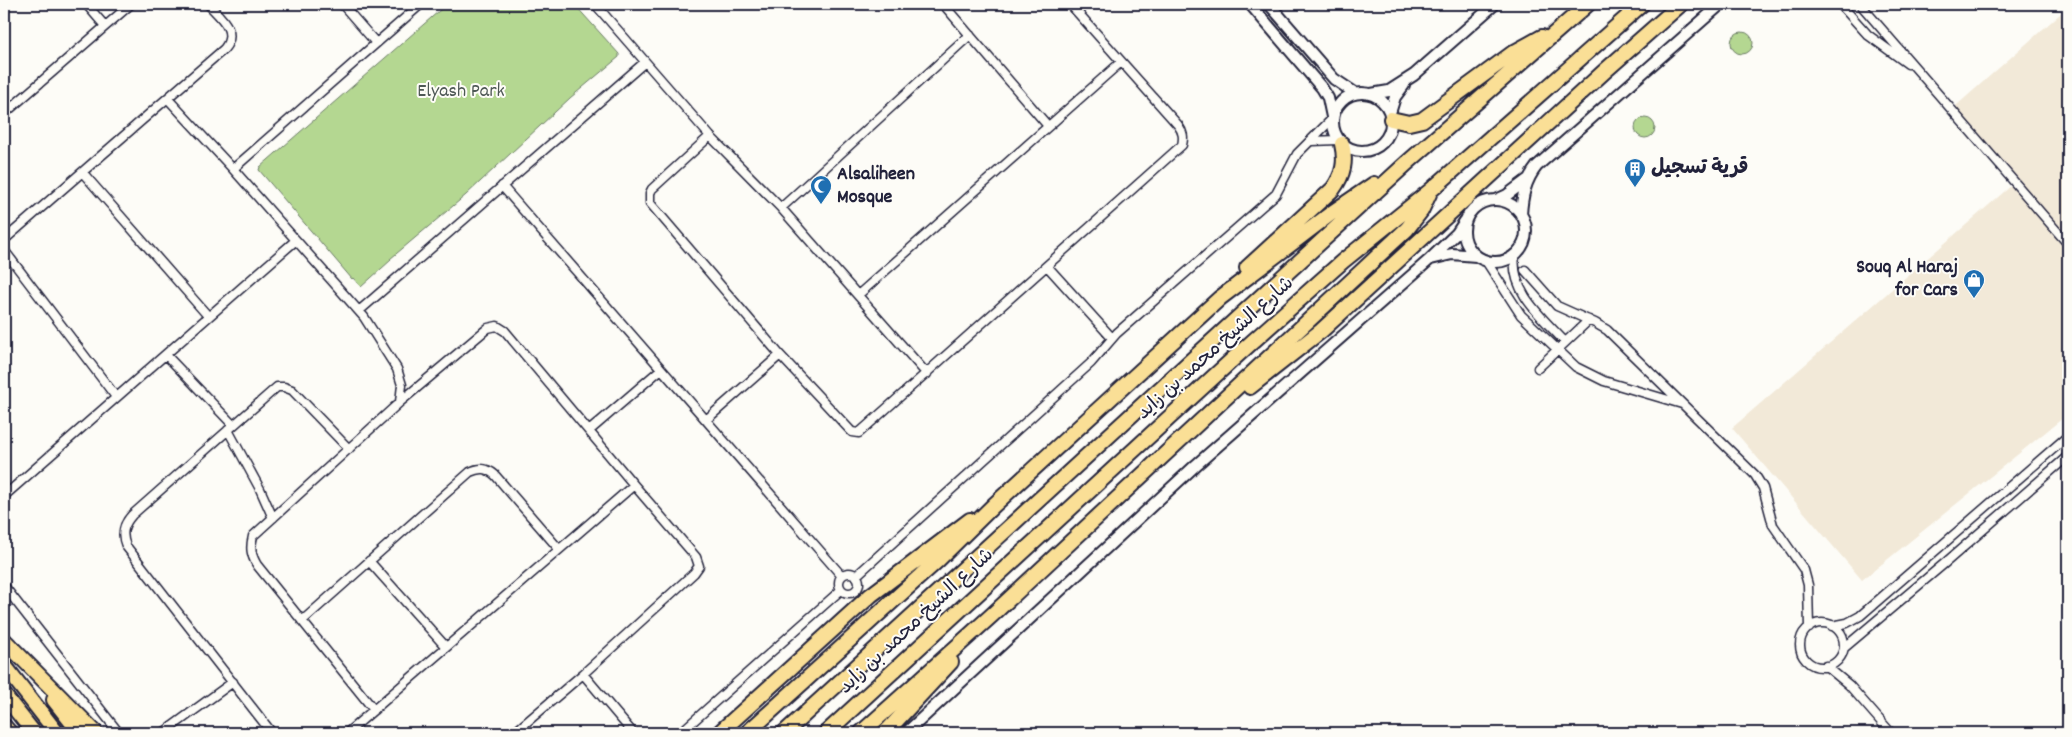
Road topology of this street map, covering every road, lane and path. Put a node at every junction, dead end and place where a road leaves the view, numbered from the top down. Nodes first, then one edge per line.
1 (86, 4) edge
2 (131, 4) edge
3 (208, 4) edge
4 (342, 4) edge
5 (421, 4) edge
6 (595, 4) edge
7 (943, 4) edge
8 (1070, 4) edge
9 (1250, 4) edge
10 (1270, 4) edge
11 (1495, 4) edge
12 (1588, 4) edge
13 (1642, 4) edge
14 (1681, 4) edge
15 (1722, 4) edge
16 (1840, 4) edge
17 (1860, 4) edge
18 (105, 26) junction
19 (1557, 31) junction
20 (970, 35) junction
21 (376, 43) junction
22 (645, 62) junction
23 (1121, 62) junction
24 (1414, 75) junction
25 (1923, 77) junction
26 (1355, 93) junction
27 (1370, 94) junction
28 (168, 99) junction
29 (5, 111) edge
30 (1391, 116) junction
31 (1332, 118) junction
32 (1048, 126) junction
33 (710, 136) junction
34 (1310, 141) junction
35 (1340, 142) junction
36 (1407, 163) junction
37 (233, 169) junction
38 (83, 173) junction
39 (1528, 179) junction
40 (502, 186) junction
41 (1430, 191) junction
42 (1496, 200) junction
43 (781, 208) junction
44 (1522, 215) junction
45 (1465, 220) junction
46 (4, 240) edge
47 (295, 241) junction
48 (2068, 244) edge
49 (4, 250) edge
50 (1515, 255) junction
51 (1481, 259) junction
52 (1428, 261) junction
53 (1047, 266) junction
54 (1525, 270) dead end
55 (858, 295) junction
56 (1220, 298) junction
57 (359, 311) junction
58 (208, 316) junction
59 (1589, 320) junction
60 (1112, 338) junction
61 (1565, 342) junction
62 (1557, 350) junction
63 (166, 355) junction
64 (780, 355) junction
65 (1538, 368) dead end
66 (660, 370) junction
67 (927, 374) junction
68 (116, 397) junction
69 (400, 402) junction
70 (1684, 404) junction
71 (1214, 410) junction
72 (706, 420) junction
73 (231, 427) junction
74 (589, 431) junction
75 (2068, 436) edge
76 (349, 449) junction
77 (2068, 456) edge
78 (634, 485) junction
79 (4, 496) edge
80 (994, 505) junction
81 (273, 518) junction
82 (559, 549) junction
83 (369, 561) junction
84 (841, 575) junction
85 (856, 576) junction
86 (4, 586) edge
87 (841, 590) junction
88 (991, 616) junction
89 (302, 621) junction
90 (1832, 626) junction
91 (1809, 628) junction
92 (4, 640) edge
93 (446, 647) junction
94 (1844, 648) junction
95 (25, 664) junction
96 (4, 665) edge
97 (1826, 666) junction
98 (583, 674) junction
99 (232, 682) junction
100 (4, 695) edge
101 (374, 710) junction
102 (4, 726) edge
103 (10, 733) edge
104 (34, 733) edge
105 (57, 733) edge
106 (80, 733) edge
107 (96, 733) edge
108 (119, 733) edge
109 (163, 733) edge
110 (272, 733) edge
111 (347, 733) edge
112 (514, 733) edge
113 (633, 733) edge
114 (680, 733) edge
115 (718, 733) edge
116 (747, 733) edge
117 (784, 733) edge
118 (826, 733) edge
119 (862, 733) edge
120 (885, 733) edge
121 (906, 733) edge
122 (1892, 733) edge

1 - 18 street
2 - 18 street
3 - 28 street
4 - 21 street
5 - 21 street
6 - 22 street
7 - 20 street
8 - 23 street
9 - 31 street
10 - 26 street
11 - 24 street
12 - 19 highway, شارع الشيخ محمد بن زايد
13 - 41 highway, شارع الشيخ محمد بن زايد
14 - 71 highway
15 - 39 street
16 - 25 street
17 - 25 street
18 - 29 street
19 - 30 highway
19 - 36 highway, شارع الشيخ محمد بن زايد
20 - 32 street
20 - 43 street
21 - 37 street
22 - 33 street
22 - 40 street
23 - 32 street
23 - 53 street
24 - 27 street
24 - 30 street
25 - 48 street
26 - 27 street
26 - 31 street
27 - 30 street
28 - 37 street
28 - 38 street
30 - 35 street
31 - 34 street
31 - 35 street
32 - 55 street
33 - 43 street
33 - 64 street
34 - 35 street
34 - 60 street
35 - 56 highway
36 - 56 highway
36 - 117 highway, شارع الشيخ محمد بن زايد
37 - 47 street
38 - 46 street
38 - 58 street
39 - 42 street
39 - 44 street
40 - 57 street
40 - 66 street
41 - 71 highway
41 - 118 highway, شارع الشيخ محمد بن زايد
42 - 44 street
42 - 45 street
43 - 55 street
44 - 50 street
45 - 51 street
45 - 52 street
47 - 57 street
47 - 58 street
49 - 68 street
50 - 51 street
50 - 61 street
51 - 52 street
51 - 62 street
52 - 121 street
53 - 60 street
53 - 67 street
54 - 59 street
55 - 67 street
56 - 80 highway
57 - 69 street
58 - 63 street
59 - 61 street
59 - 70 street
60 - 85 street
61 - 62 street
62 - 65 street
62 - 70 street
63 - 68 street
63 - 73 street
64 - 67 street
64 - 72 street
66 - 72 street
66 - 74 street
68 - 79 street
69 - 74 street
69 - 76 street
70 - 91 street
71 - 88 highway
72 - 84 street
73 - 76 street
73 - 81 street
73 - 99 street
74 - 78 street
75 - 90 street
76 - 81 street
77 - 94 street
78 - 82 street
78 - 98 street
80 - 115 highway
80 - 116 highway
81 - 89 street
82 - 83 street
82 - 93 street
83 - 89 street
83 - 93 street
84 - 85 street
84 - 87 street
85 - 87 street
86 - 108 street
87 - 114 street
88 - 119 highway
88 - 120 highway
89 - 101 street
90 - 91 street
90 - 94 street
91 - 97 street
92 - 95 highway
93 - 101 street
94 - 97 street
95 - 106 highway
95 - 107 highway
96 - 105 highway
97 - 122 street
98 - 112 street
98 - 113 street
99 - 109 street
99 - 110 street
100 - 104 highway
101 - 111 street
102 - 103 highway

